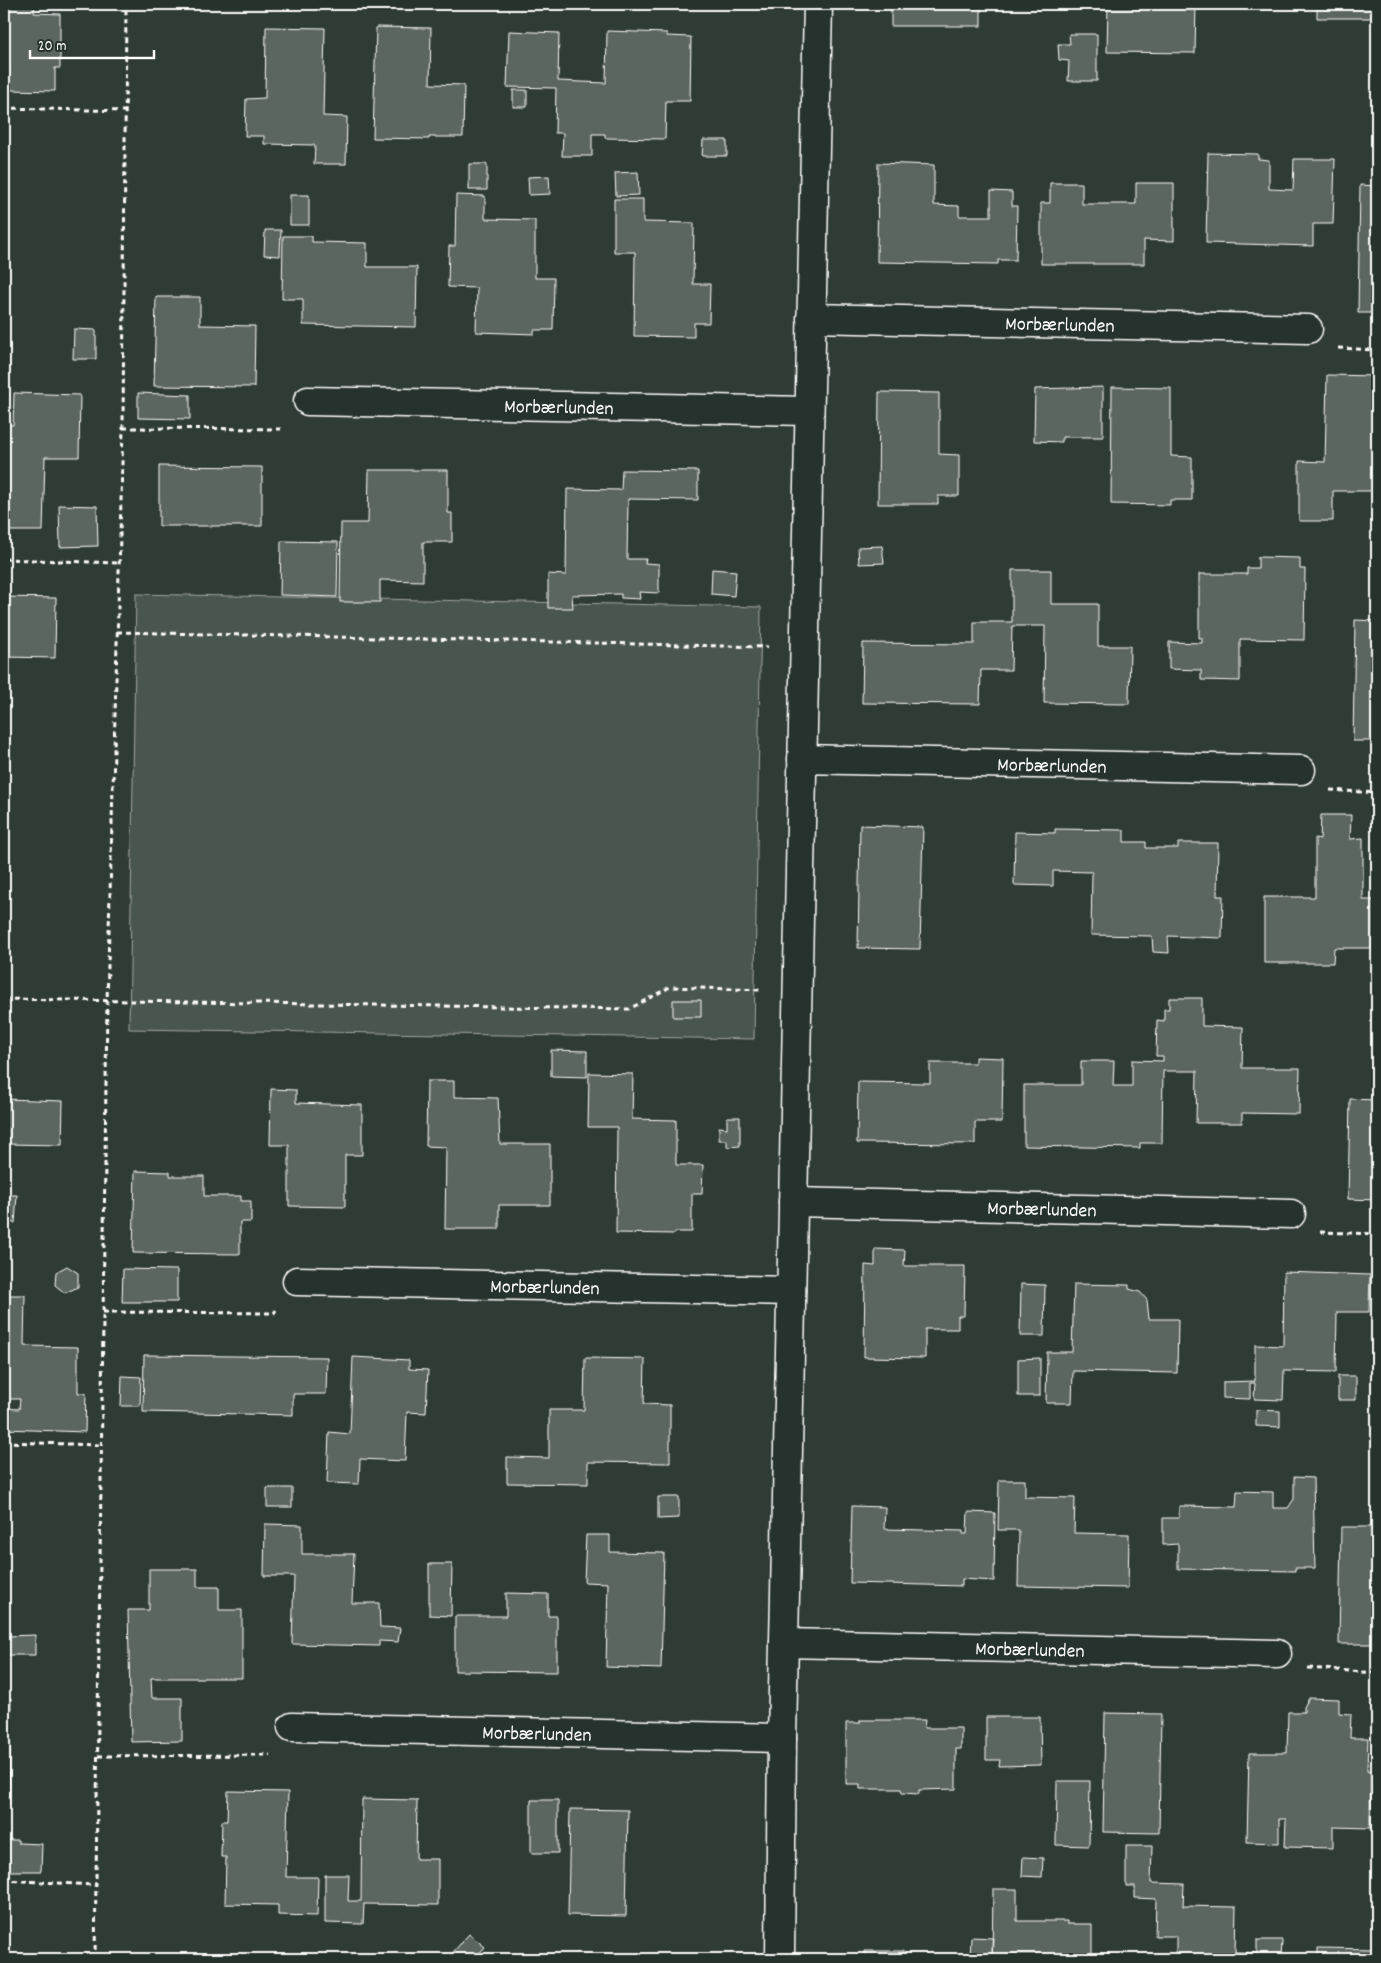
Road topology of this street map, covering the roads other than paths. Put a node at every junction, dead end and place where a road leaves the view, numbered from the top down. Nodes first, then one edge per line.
1 (818, 4) edge
2 (811, 318) junction
3 (1308, 329) dead end
4 (308, 401) road end
5 (810, 412) junction
6 (802, 759) junction
7 (1301, 770) road end
8 (793, 1202) junction
9 (1291, 1214) road end
10 (298, 1280) road end
11 (791, 1291) junction
12 (784, 1642) junction
13 (1277, 1654) road end
14 (292, 1727) road end
15 (782, 1738) junction
16 (780, 1959) edge

1 - 2 street
2 - 3 street, Morbærlunden
2 - 5 street
4 - 5 street, Morbærlunden
5 - 6 street
6 - 7 street, Morbærlunden
6 - 8 street
8 - 9 street, Morbærlunden
8 - 11 street
10 - 11 street, Morbærlunden
11 - 12 street
12 - 13 street, Morbærlunden
12 - 15 street
14 - 15 street, Morbærlunden
15 - 16 street

